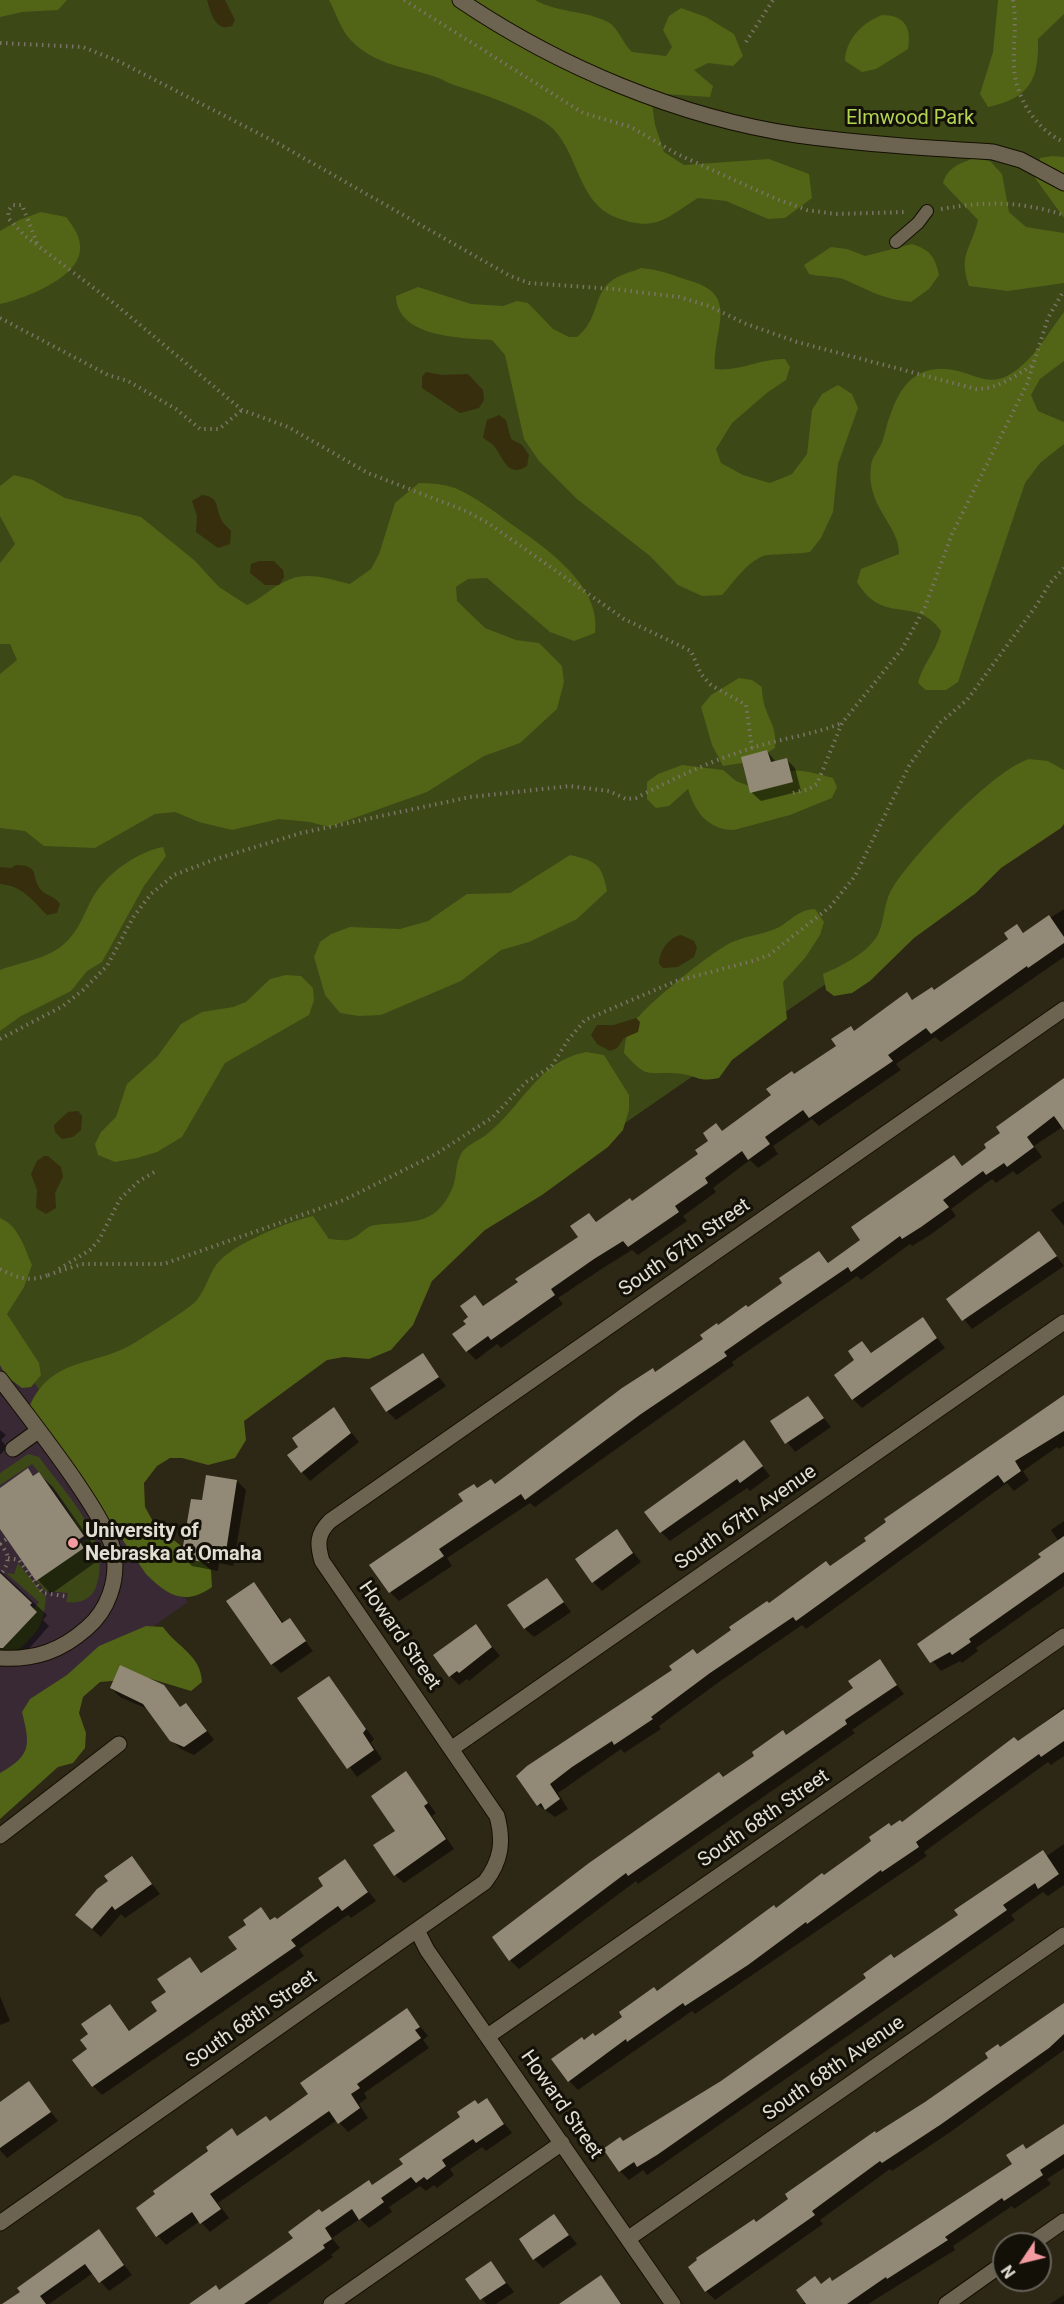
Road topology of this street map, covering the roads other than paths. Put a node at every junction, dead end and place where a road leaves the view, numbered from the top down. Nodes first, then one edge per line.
1 (460, 0) edge
2 (1064, 183) edge
3 (927, 211) road end
4 (896, 242) dead end
5 (1064, 1009) edge
6 (1064, 1322) edge
7 (0, 1379) edge
8 (38, 1431) junction
9 (13, 1449) dead end
10 (330, 1521) joint
11 (1064, 1636) edge
12 (0, 1659) edge
13 (119, 1744) dead end
14 (451, 1749) junction
15 (502, 1833) joint
16 (0, 1836) edge
17 (417, 1930) junction
18 (1064, 1935) edge
19 (488, 2036) junction
20 (562, 2143) junction
21 (1064, 2221) edge
22 (0, 2223) edge
23 (1048, 2232) edge
24 (629, 2238) junction
25 (992, 2271) edge
26 (332, 2304) edge
27 (673, 2304) edge
28 (946, 2304) edge

1 - 2 street
3 - 4 lane
5 - 10 street, South 67th Street
6 - 14 street, South 67th Avenue
7 - 8 street
8 - 9 street
8 - 12 street
10 - 14 street, Howard Street
11 - 19 street, South 68th Street
13 - 16 street
14 - 15 street, Howard Street
15 - 17 street, South 68th Street
17 - 19 street, Howard Street
17 - 22 street, South 68th Street
18 - 24 street, South 68th Avenue
19 - 20 street, Howard Street
20 - 24 street, Howard Street
20 - 26 street
21 - 23 street
24 - 27 street, Howard Street
25 - 28 street

